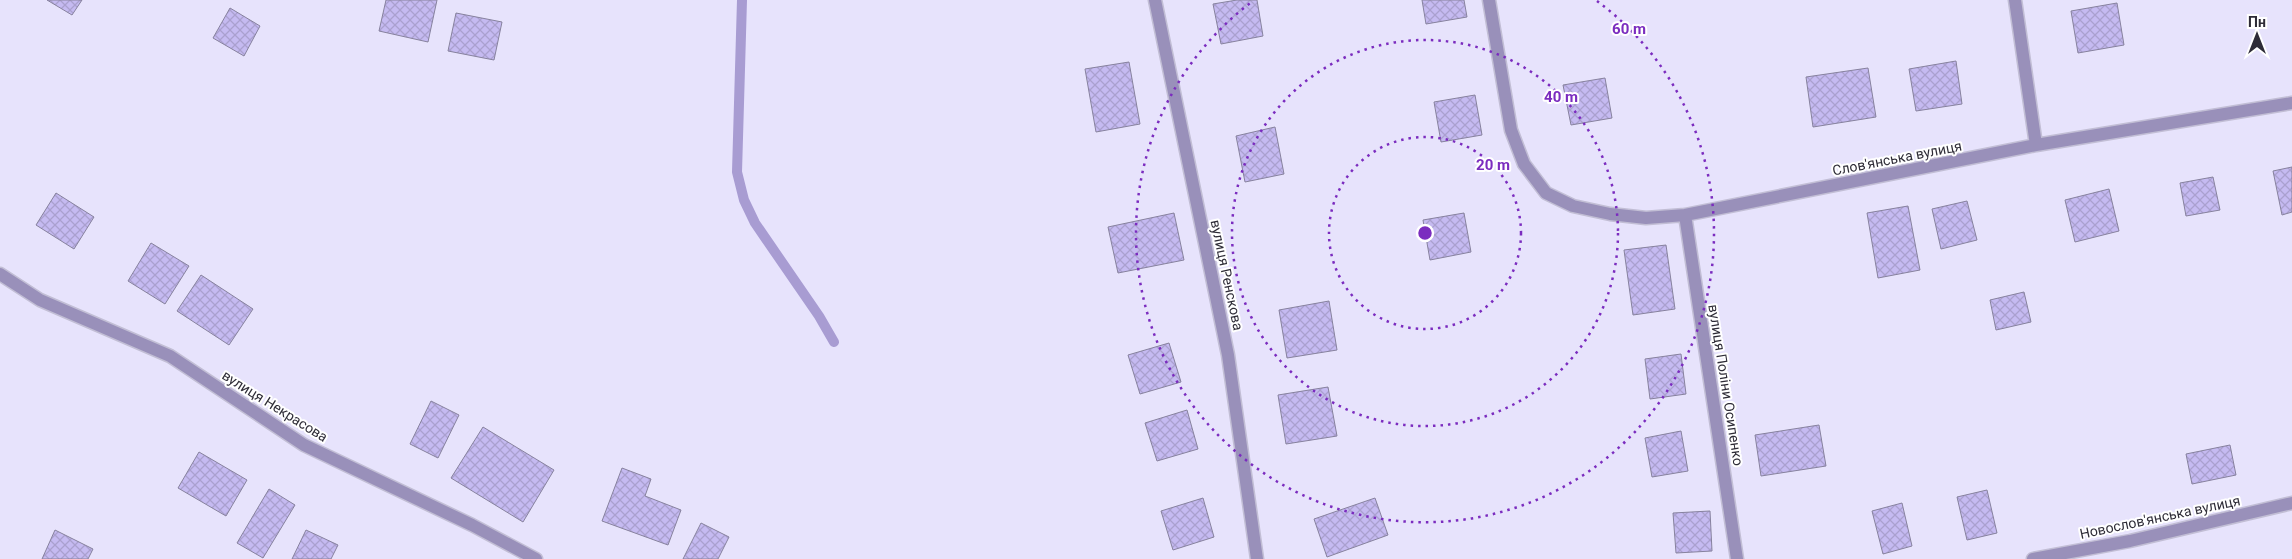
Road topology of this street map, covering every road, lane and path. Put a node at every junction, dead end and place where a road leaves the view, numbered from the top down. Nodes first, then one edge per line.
1 (1155, 0) edge
2 (1489, 0) edge
3 (2015, 0) edge
4 (2292, 104) edge
5 (2036, 146) junction
6 (1685, 215) junction
7 (0, 274) edge
8 (2292, 503) edge
9 (536, 559) edge
10 (1257, 559) edge
11 (1737, 559) edge
12 (2033, 559) edge

1 - 10 street, вулиця Ренскова
2 - 6 street, Слов'янська вулиця
3 - 5 street
4 - 5 street, Слов'янська вулиця
5 - 6 street, Слов'янська вулиця
6 - 11 street, вулиця Поліни Осипенко
7 - 9 street, вулиця Некрасова
8 - 12 street, Новослов'янська вулиця

